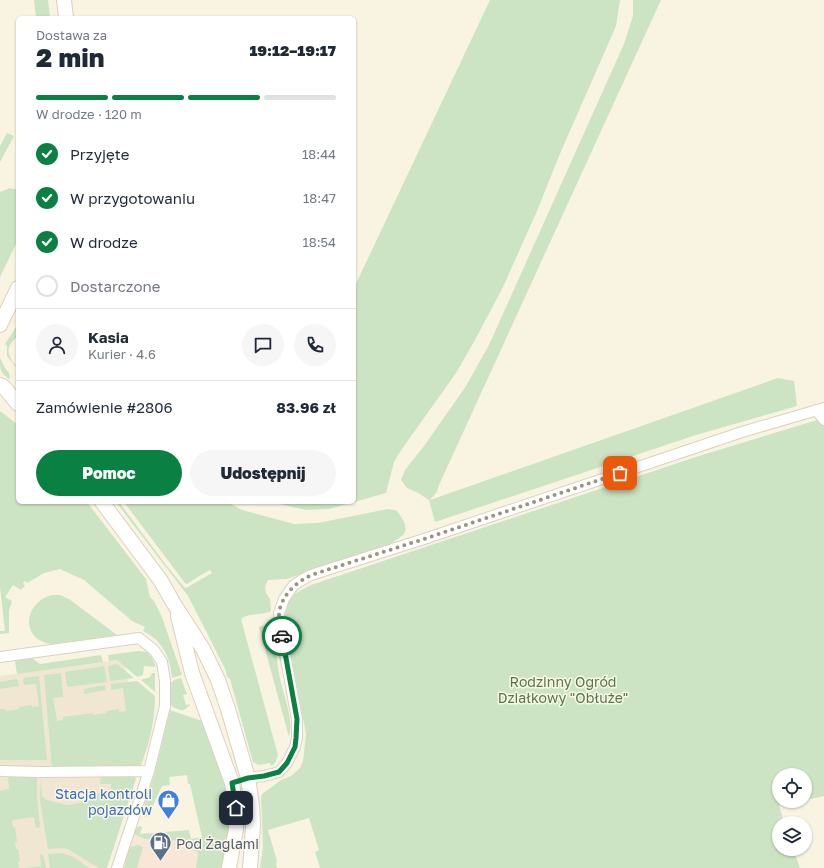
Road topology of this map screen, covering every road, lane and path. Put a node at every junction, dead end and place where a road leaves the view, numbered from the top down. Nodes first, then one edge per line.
1 (64, 0) edge
2 (66, 16) edge
3 (16, 292) edge
4 (0, 325) edge
5 (0, 385) edge
6 (0, 400) edge
7 (16, 402) edge
8 (16, 408) edge
9 (820, 409) edge
10 (824, 420) edge
11 (104, 504) edge
12 (174, 604) junction
13 (0, 657) edge
14 (0, 771) edge
15 (149, 771) junction
16 (248, 778) junction
17 (232, 783) junction
18 (117, 868) edge
19 (229, 868) edge
20 (250, 868) edge

1 - 2 main road
3 - 4 main road
5 - 7 main road
6 - 8 main road
9 - 10 street
9 - 16 street
11 - 12 main road
12 - 16 main road
12 - 17 main road
13 - 15 street
14 - 15 street
15 - 18 street
16 - 17 main road
16 - 20 main road
17 - 19 main road

